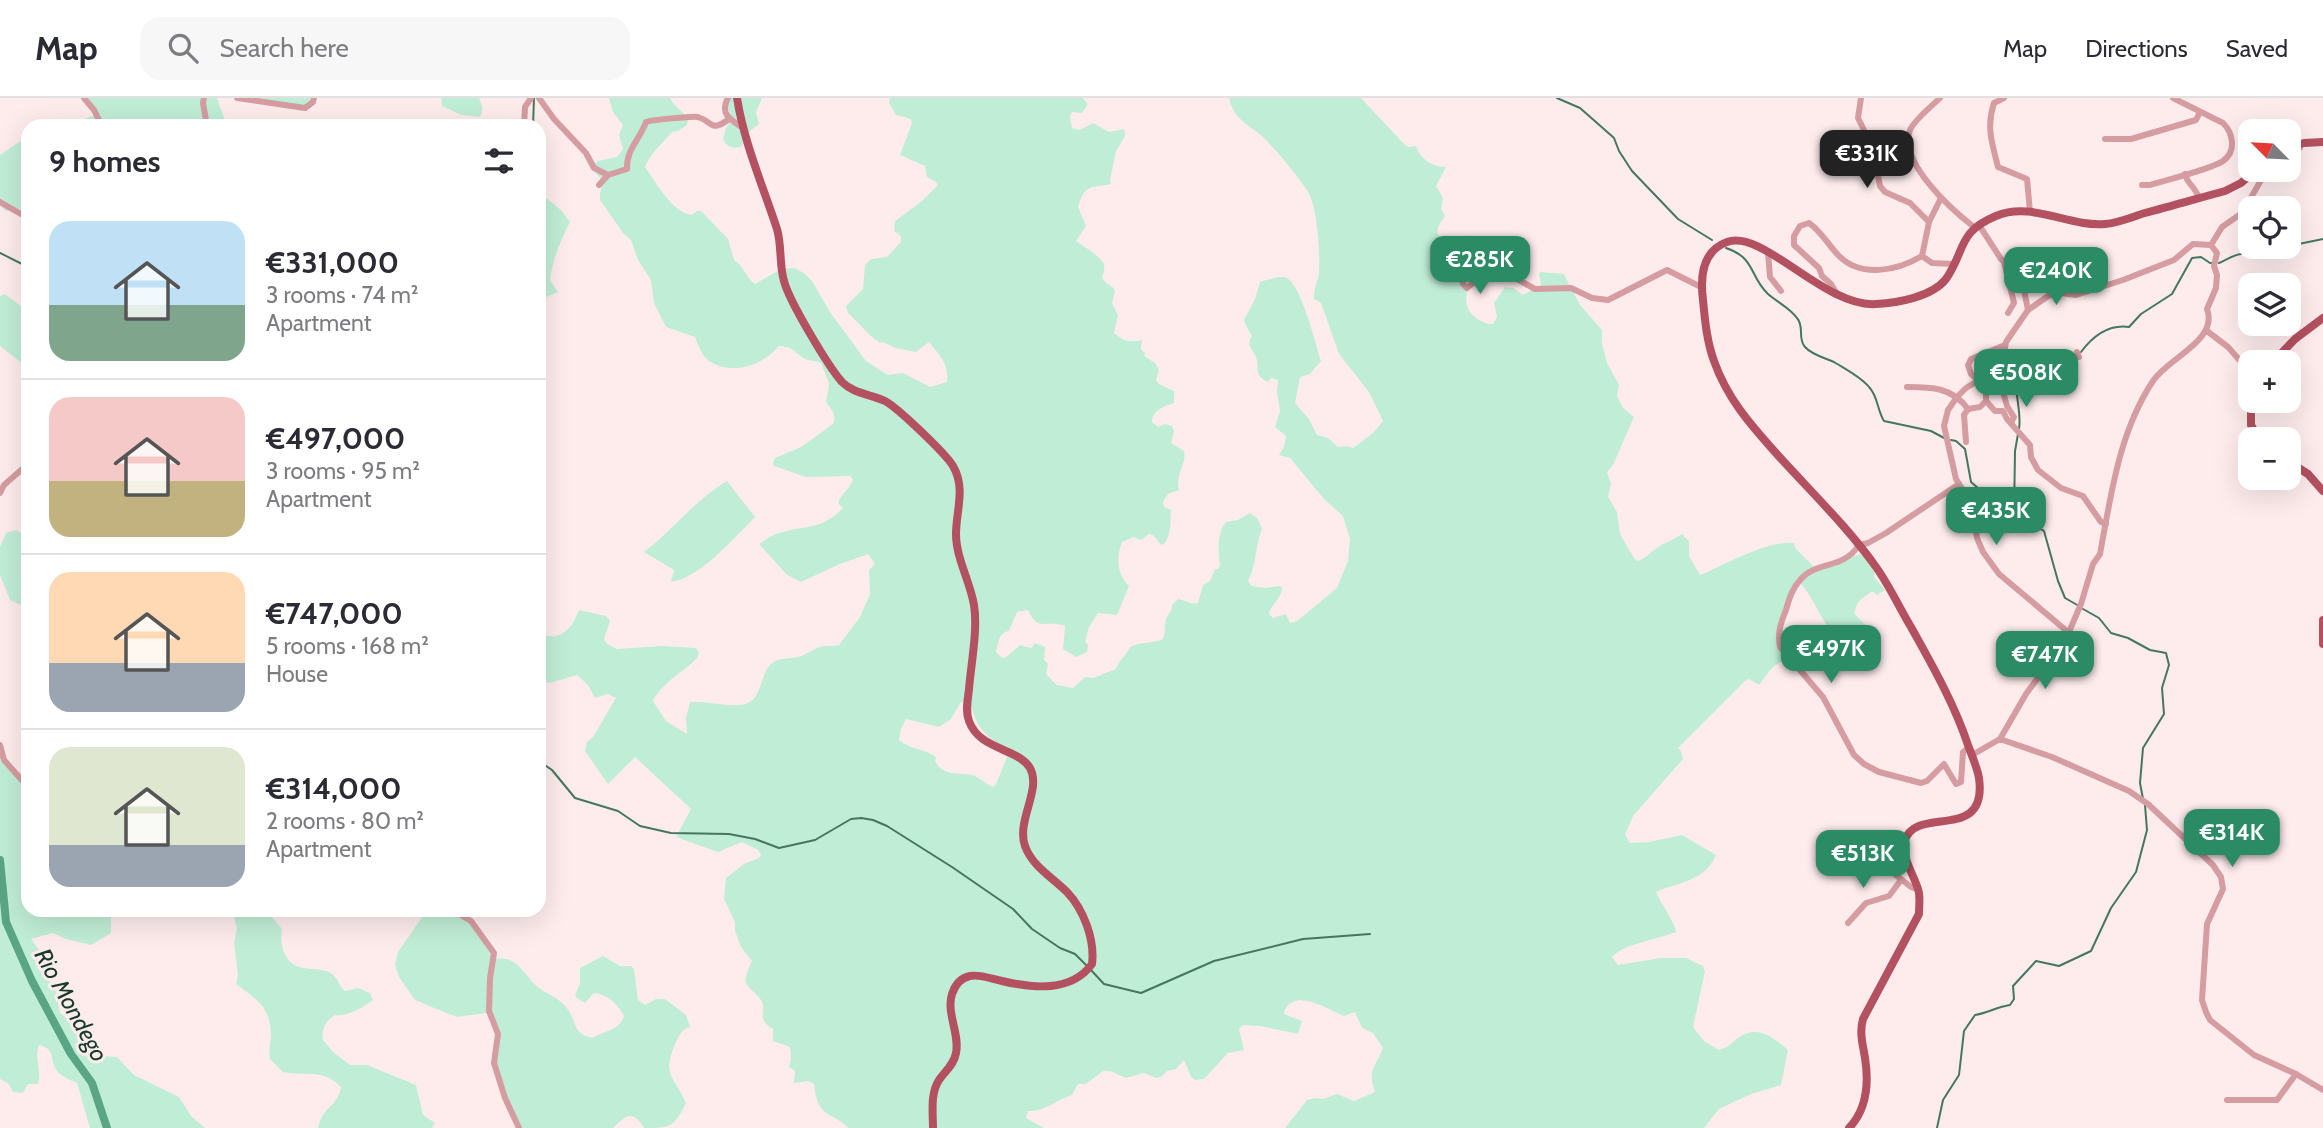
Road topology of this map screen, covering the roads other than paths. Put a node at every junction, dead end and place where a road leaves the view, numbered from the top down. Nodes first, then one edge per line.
1 (84, 98) edge
2 (205, 98) edge
3 (237, 98) edge
4 (314, 98) edge
5 (531, 98) edge
6 (539, 98) edge
7 (728, 98) edge
8 (737, 98) edge
9 (1861, 98) edge
10 (1940, 98) edge
11 (2004, 98) edge
12 (2174, 98) edge
13 (2200, 112) junction
14 (98, 119) edge
15 (206, 119) edge
16 (524, 119) edge
17 (729, 119) junction
18 (743, 128) junction
19 (2105, 139) dead end
20 (2323, 142) edge
21 (2301, 144) edge
22 (608, 174) junction
23 (2185, 174) junction
24 (2240, 182) edge
25 (2260, 182) edge
26 (599, 185) dead end
27 (2142, 185) dead end
28 (1941, 198) junction
29 (2199, 198) junction
30 (0, 202) edge
31 (2030, 212) junction
32 (21, 214) edge
33 (1929, 222) junction
34 (1976, 226) junction
35 (2211, 245) junction
36 (1768, 252) junction
37 (1513, 254) dead end
38 (1922, 256) junction
39 (2004, 261) junction
40 (1953, 264) junction
41 (1504, 272) junction
42 (1470, 273) dead end
43 (1701, 287) junction
44 (1781, 291) dead end
45 (1838, 295) junction
46 (2028, 310) junction
47 (2008, 313) dead end
48 (2323, 318) edge
49 (2207, 331) junction
50 (2005, 345) junction
51 (2284, 350) edge
52 (2238, 358) edge
53 (1986, 375) junction
54 (1978, 380) junction
55 (1907, 387) dead end
56 (2003, 393) dead end
57 (1957, 397) junction
58 (1986, 401) junction
59 (1968, 409) junction
60 (2011, 423) junction
61 (1966, 442) dead end
62 (21, 470) edge
63 (2301, 470) edge
64 (1959, 484) junction
65 (2323, 491) edge
66 (0, 493) edge
67 (2106, 524) junction
68 (1859, 545) junction
69 (2323, 620) edge
70 (2068, 632) junction
71 (2323, 644) edge
72 (2000, 739) junction
73 (0, 745) edge
74 (1970, 751) junction
75 (21, 779) edge
76 (1892, 872) dead end
77 (1901, 880) junction
78 (1918, 889) junction
79 (465, 917) edge
80 (1849, 923) dead end
81 (2296, 1073) junction
82 (2323, 1090) edge
83 (2227, 1100) dead end
84 (519, 1128) edge
85 (933, 1128) edge
86 (1849, 1128) edge

1 - 14 street
2 - 15 street
3 - 4 street
5 - 16 street
6 - 22 street
7 - 17 street
8 - 18 main road
9 - 33 street
10 - 28 street
11 - 31 street
12 - 13 street
13 - 19 street
13 - 23 street
17 - 18 street
17 - 22 street
18 - 85 main road
20 - 21 main road
22 - 26 street
23 - 27 street
23 - 29 street
24 - 29 main road
25 - 35 street
28 - 33 street
28 - 34 street
29 - 31 main road
30 - 32 street
31 - 34 main road
33 - 38 street
34 - 39 street
34 - 40 main road
35 - 46 street
35 - 49 street
36 - 43 main road
36 - 44 street
36 - 45 main road
37 - 41 street
38 - 40 street
38 - 45 street
39 - 46 street
39 - 47 street
40 - 45 main road
41 - 42 street
41 - 43 street
43 - 68 main road
46 - 50 street
48 - 51 main road
49 - 52 street
49 - 67 street
50 - 53 street
50 - 54 street
53 - 54 street
53 - 58 street
54 - 57 street
55 - 57 street
56 - 60 street
57 - 59 street
57 - 64 street
58 - 59 street
58 - 60 street
59 - 61 street
60 - 67 street
62 - 66 street
63 - 65 main road
64 - 68 street
64 - 70 street
67 - 70 street
68 - 74 main road
68 - 74 street
69 - 71 main road
70 - 72 street
72 - 74 street
72 - 81 street
73 - 75 street
74 - 78 main road
76 - 77 street
77 - 78 street
77 - 80 street
78 - 86 main road
79 - 84 street
81 - 82 street
81 - 83 street

